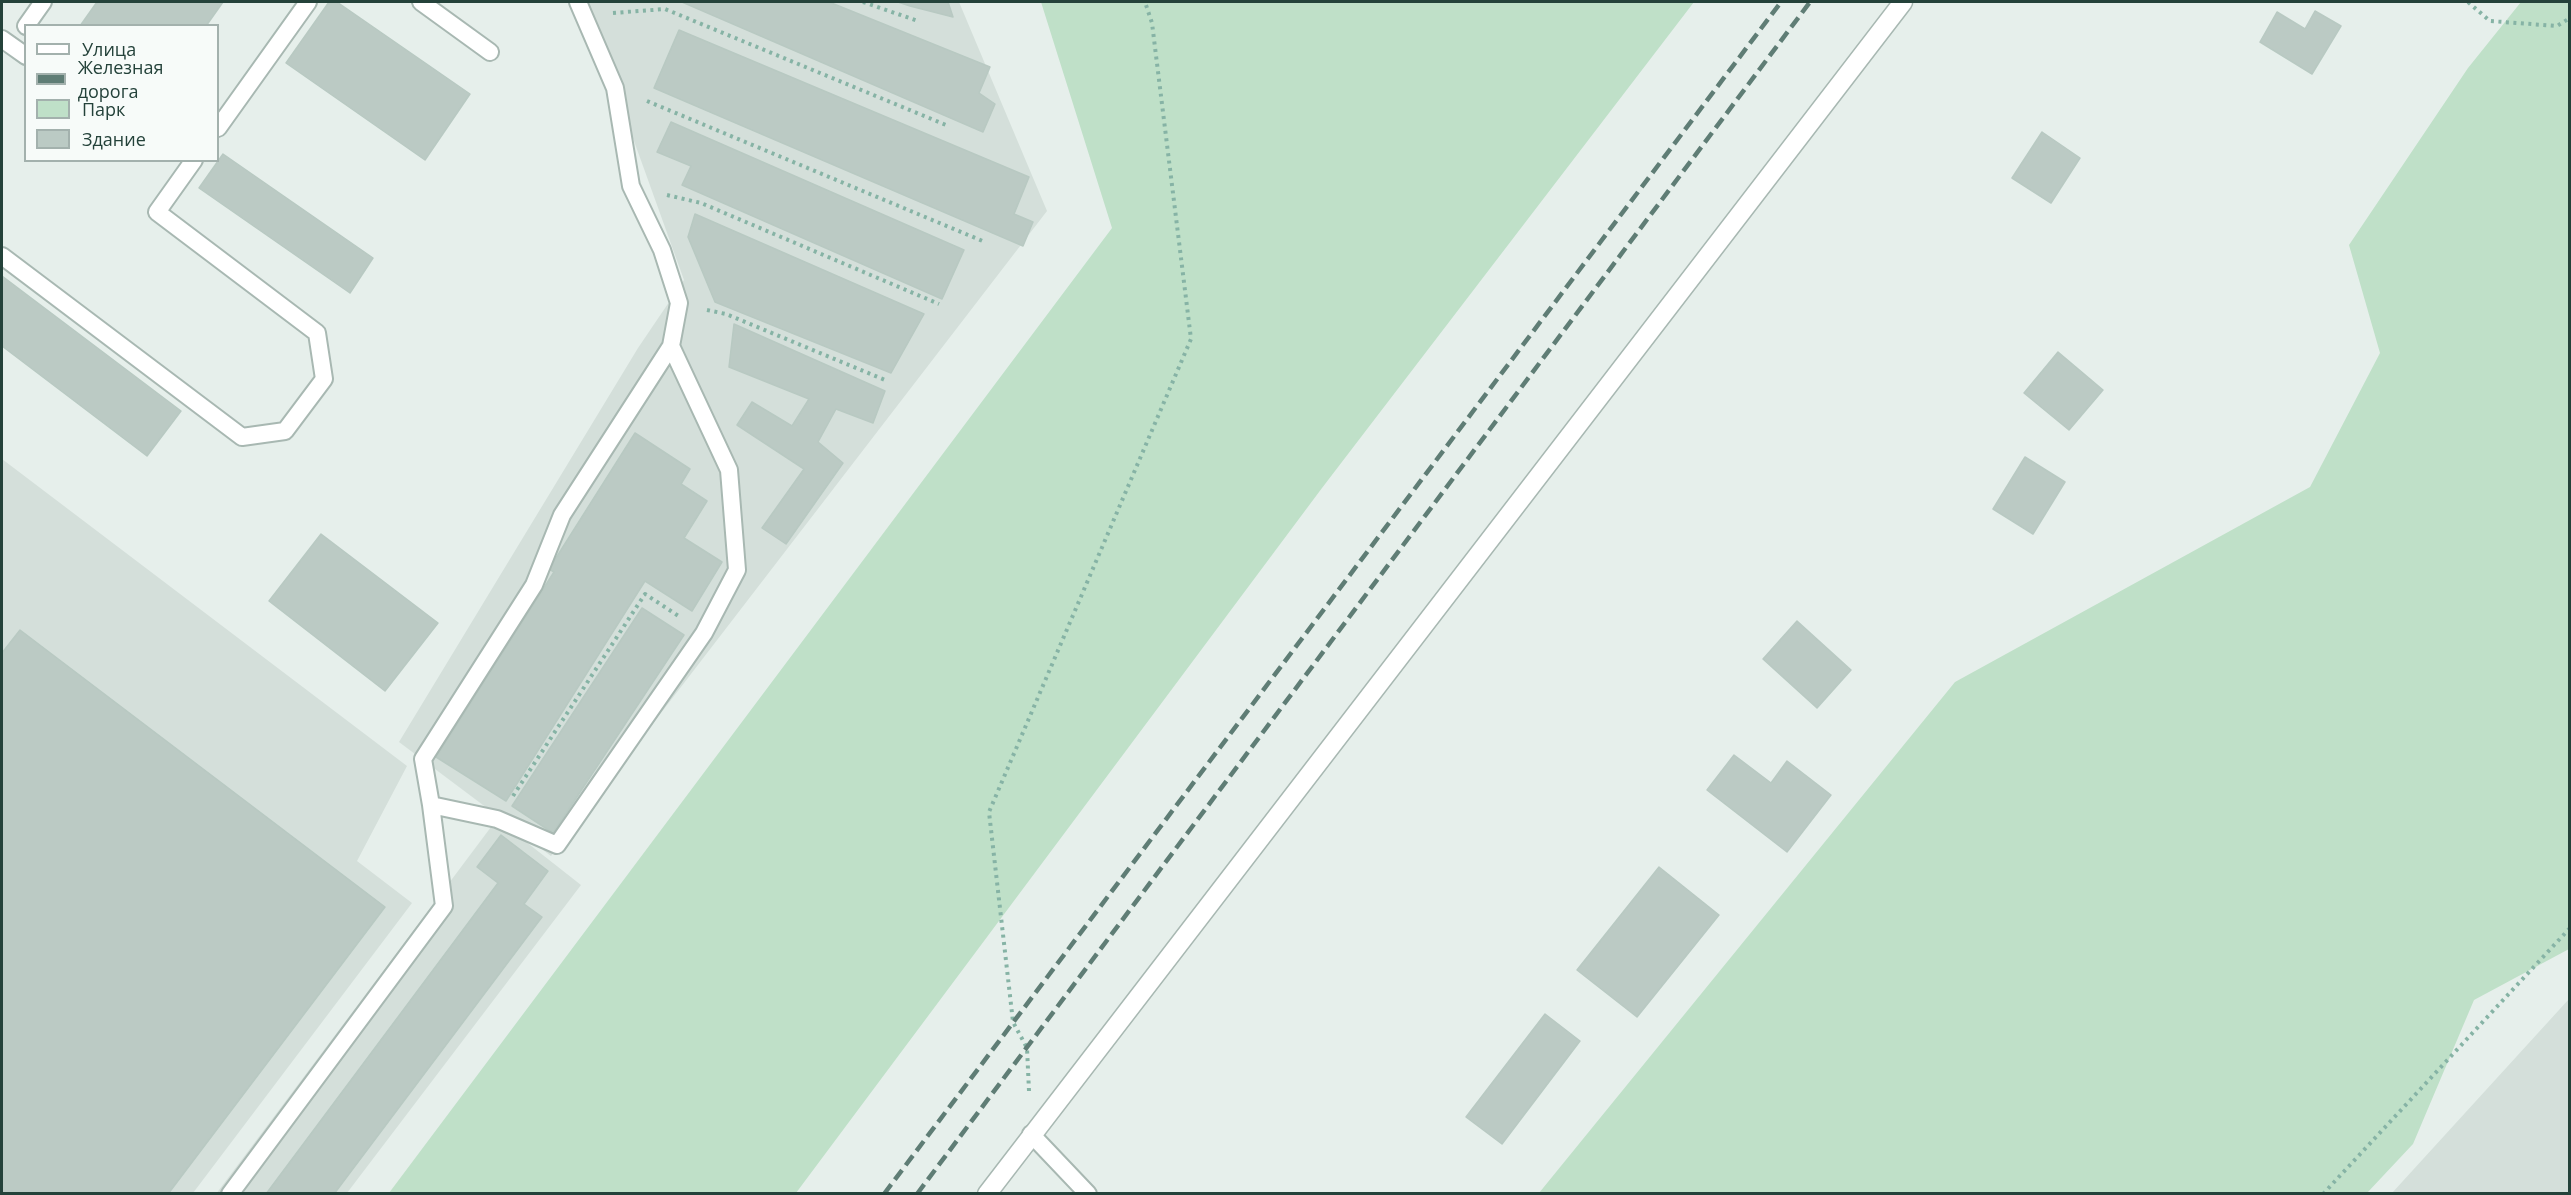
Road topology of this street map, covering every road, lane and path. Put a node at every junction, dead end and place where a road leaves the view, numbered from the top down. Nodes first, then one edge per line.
1 (43, 2) edge
2 (308, 2) edge
3 (421, 2) edge
4 (863, 2) edge
5 (1145, 2) edge
6 (1904, 2) edge
7 (2468, 2) edge
8 (580, 8) edge
9 (2570, 18) edge
10 (918, 21) dead end
11 (27, 24) edge
12 (24, 28) edge
13 (6, 42) edge
14 (490, 52) dead end
15 (24, 55) edge
16 (615, 88) junction
17 (946, 125) dead end
18 (219, 127) edge
19 (186, 163) edge
20 (631, 186) junction
21 (985, 242) dead end
22 (2, 256) edge
23 (679, 303) junction
24 (939, 304) dead end
25 (671, 346) junction
26 (885, 380) dead end
27 (704, 633) junction
28 (431, 805) junction
29 (497, 819) junction
30 (2570, 928) edge
31 (1030, 1134) junction
32 (230, 1194) edge
33 (987, 1194) edge
34 (1088, 1194) edge
35 (2323, 1194) edge

1 - 11 lane
2 - 18 lane
3 - 14 lane
4 - 10 path
5 - 31 path
6 - 31 street
7 - 9 path
8 - 16 lane
8 - 17 path
12 - 13 lane
13 - 15 lane
16 - 20 lane
16 - 21 path
19 - 22 lane
20 - 23 lane
20 - 24 path
23 - 25 lane
23 - 26 path
25 - 27 lane
25 - 28 lane
27 - 29 lane
27 - 29 path
28 - 29 lane
28 - 32 lane
30 - 35 path
31 - 33 street
31 - 34 lane

